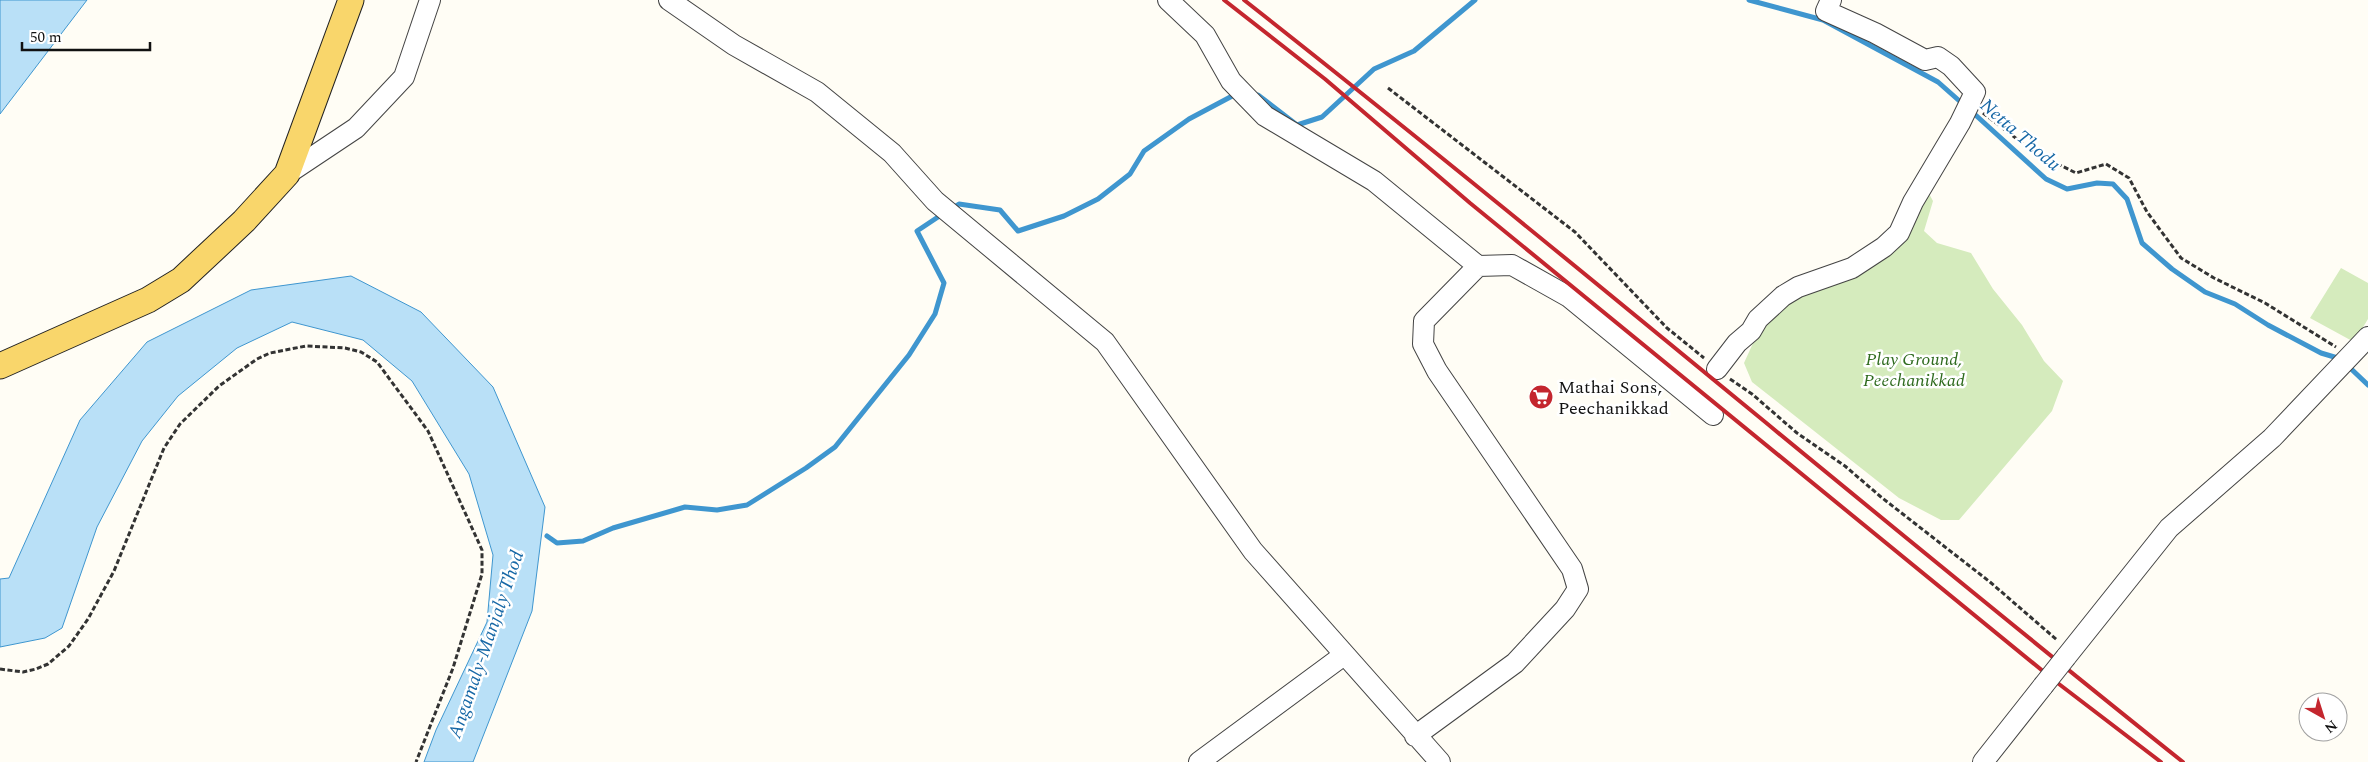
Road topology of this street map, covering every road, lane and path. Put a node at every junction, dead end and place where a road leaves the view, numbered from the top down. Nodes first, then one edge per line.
1 (351, 0) edge
2 (430, 0) edge
3 (669, 0) edge
4 (1168, 0) edge
5 (1830, 0) edge
6 (1970, 104) junction
7 (287, 174) junction
8 (1478, 266) junction
9 (2368, 336) edge
10 (2345, 363) junction
11 (0, 366) edge
12 (1717, 369) dead end
13 (1713, 415) dead end
14 (1344, 655) junction
15 (0, 669) edge
16 (1415, 736) junction
17 (416, 762) edge
18 (1199, 762) edge
19 (1440, 762) edge
20 (1983, 762) edge

1 - 7 main road
2 - 7 street
3 - 14 street
4 - 8 street
5 - 6 street
6 - 10 path
6 - 12 street
7 - 11 main road
8 - 13 street
8 - 16 street
9 - 10 street
10 - 20 street, bridge
14 - 16 street
14 - 18 street
15 - 17 path
16 - 19 street

